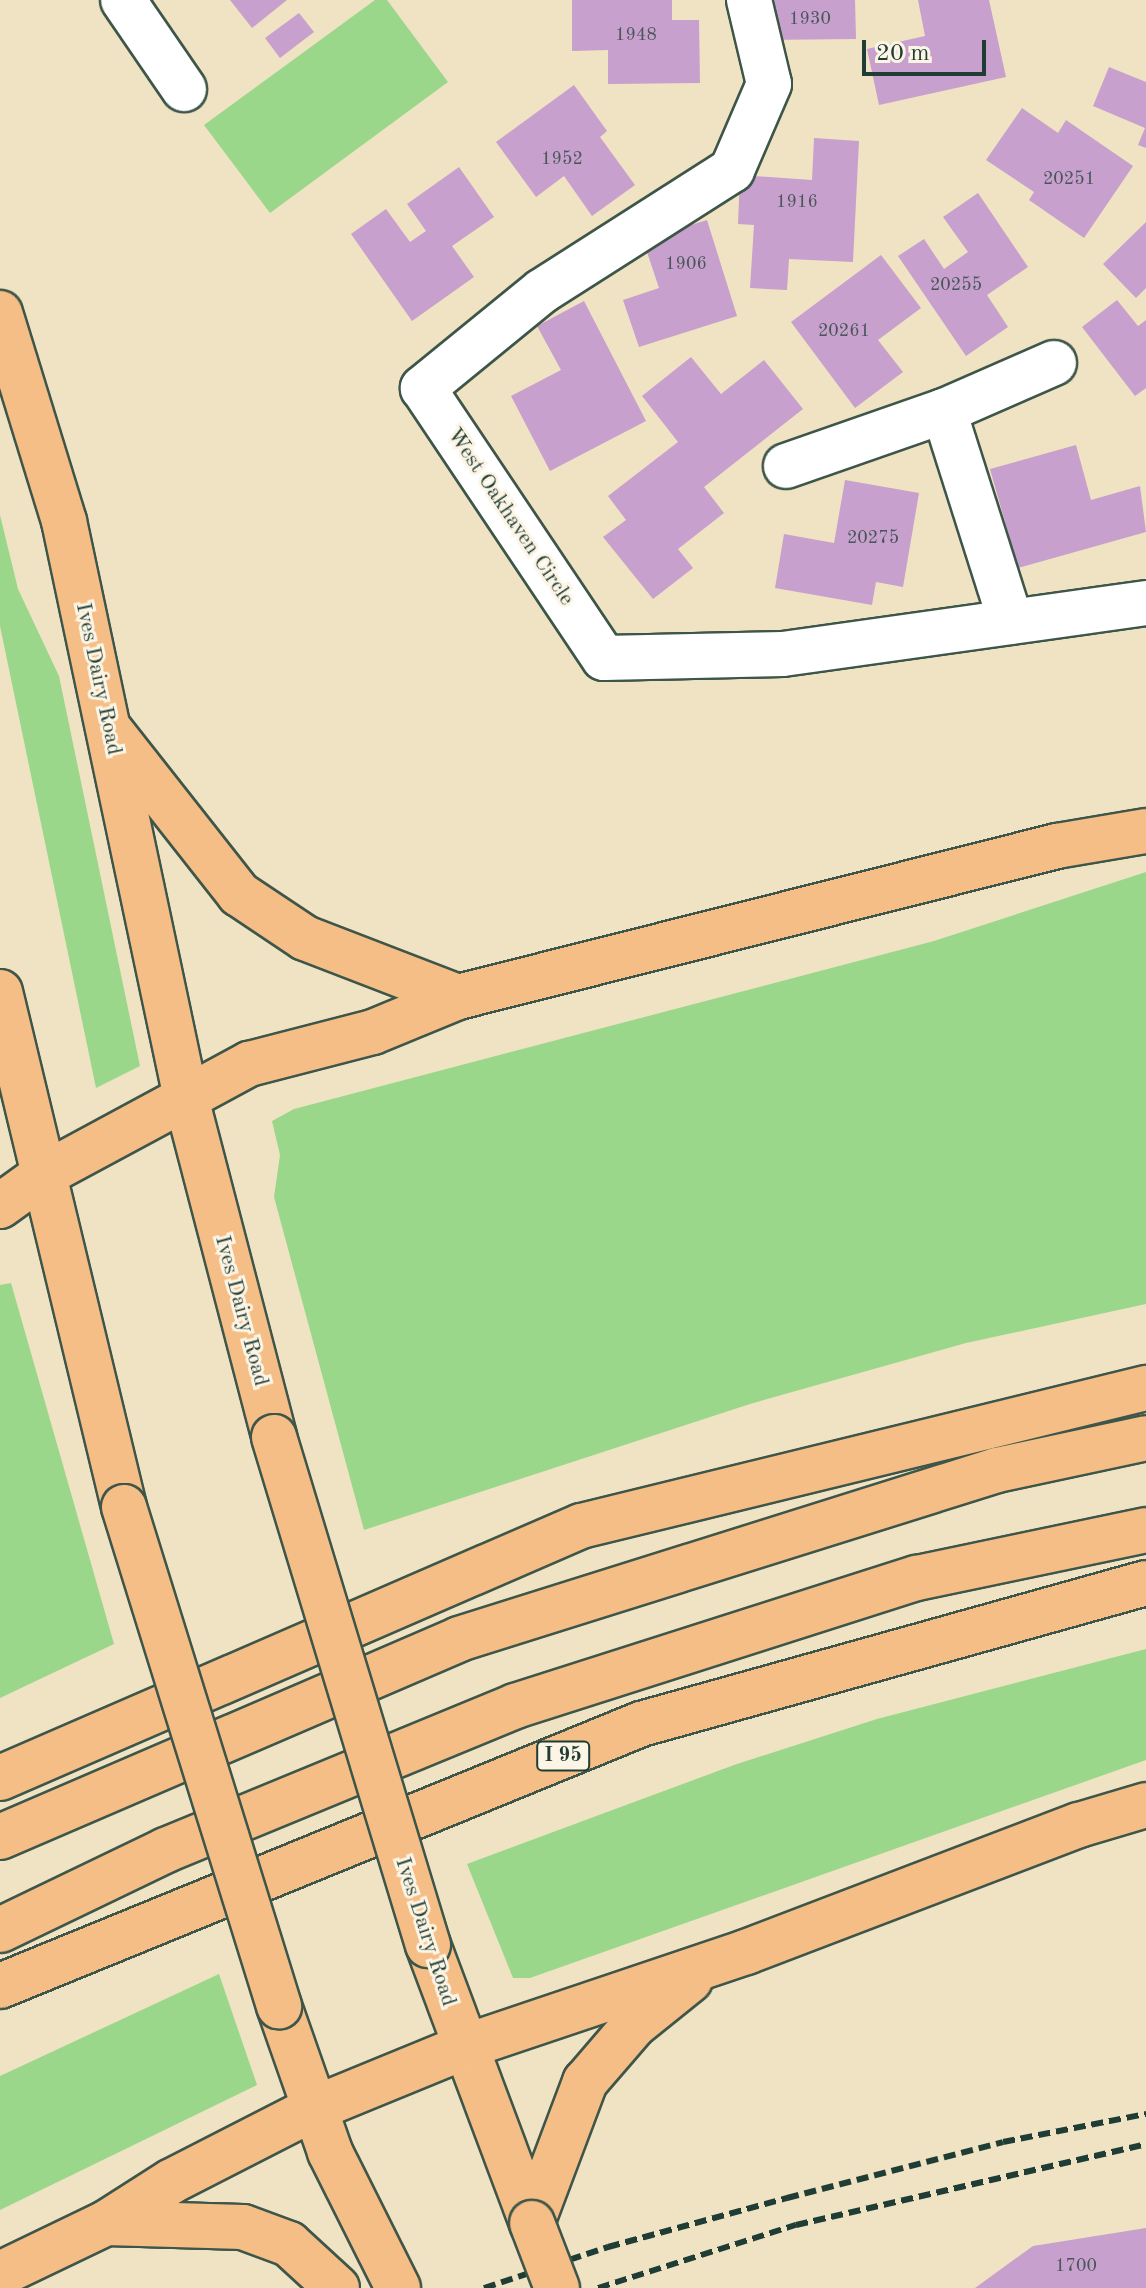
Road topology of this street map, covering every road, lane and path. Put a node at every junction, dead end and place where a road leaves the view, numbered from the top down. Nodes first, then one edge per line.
1 (123, 0) edge
2 (749, 0) edge
3 (184, 89) dead end
4 (0, 313) edge
5 (1054, 363) dead end
6 (944, 411) junction
7 (786, 466) dead end
8 (1146, 603) edge
9 (1011, 622) junction
10 (110, 730) junction
11 (1146, 831) edge
12 (0, 992) edge
13 (458, 997) junction
14 (186, 1098) junction
15 (43, 1175) junction
16 (0, 1206) edge
17 (1146, 1388) edge
18 (1146, 1438) edge
19 (1146, 1530) edge
20 (1146, 1583) edge
21 (0, 1778) edge
22 (1146, 1805) edge
23 (0, 1837) edge
24 (0, 1930) edge
25 (709, 1965) junction
26 (0, 1986) edge
27 (464, 2047) junction
28 (313, 2109) junction
29 (106, 2223) junction
30 (532, 2223) junction
31 (0, 2274) edge
32 (337, 2288) edge
33 (398, 2288) edge
34 (557, 2288) edge

1 - 3 street
2 - 9 street, West Oakhaven Circle
4 - 10 main road, Ives Dairy Road
5 - 6 street
6 - 7 street
6 - 9 street
8 - 9 street, West Oakhaven Circle
10 - 13 main road
10 - 14 main road, Ives Dairy Road
11 - 13 main road
12 - 15 main road
13 - 14 main road
14 - 15 main road
14 - 27 main road, Ives Dairy Road, bridge
15 - 16 main road
15 - 28 main road, bridge
17 - 21 main road
18 - 23 main road
19 - 24 main road
20 - 26 main road, I 95
22 - 25 main road
25 - 27 main road
25 - 30 main road
27 - 28 main road
27 - 30 main road, Ives Dairy Road
28 - 29 main road
28 - 33 main road
29 - 31 main road
29 - 32 main road
30 - 34 main road, Ives Dairy Road, bridge

